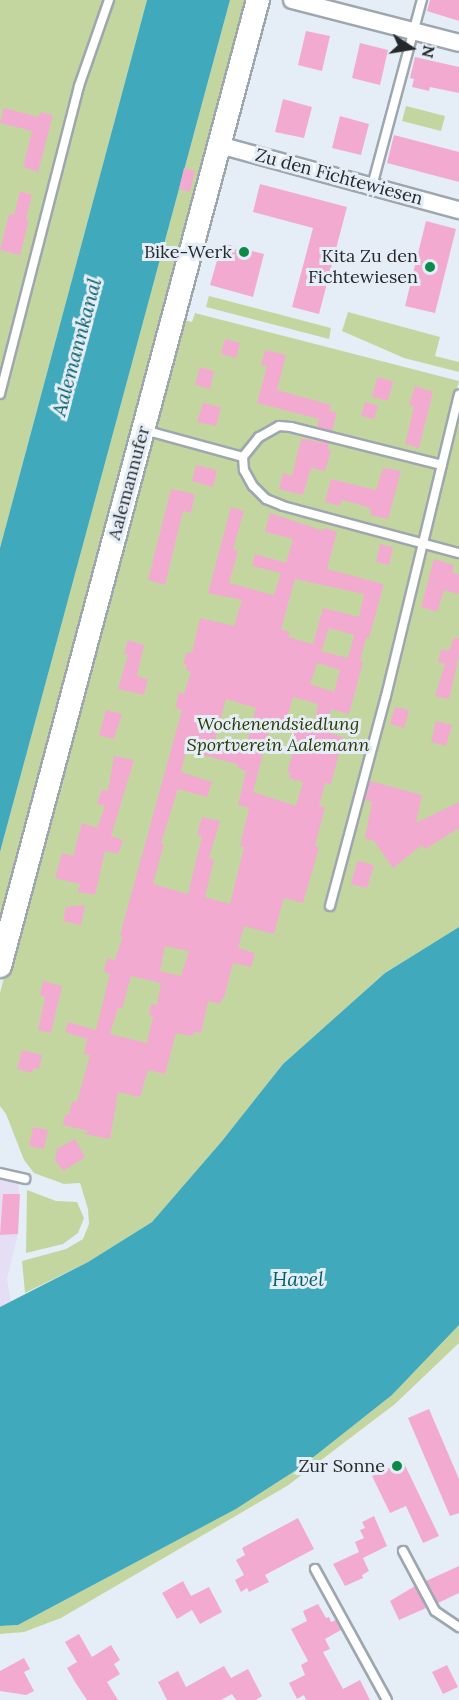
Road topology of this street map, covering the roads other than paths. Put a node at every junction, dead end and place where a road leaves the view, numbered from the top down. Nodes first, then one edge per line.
1 (109, 0) edge
2 (258, 0) edge
3 (292, 0) edge
4 (422, 0) edge
5 (414, 32) junction
6 (459, 44) edge
7 (219, 145) junction
8 (372, 186) junction
9 (459, 210) edge
10 (0, 394) edge
11 (459, 395) edge
12 (143, 430) junction
13 (243, 457) junction
14 (442, 465) junction
15 (423, 543) junction
16 (459, 553) edge
17 (330, 906) dead end
18 (0, 966) edge
19 (0, 1173) edge
20 (25, 1179) dead end
21 (403, 1551) dead end
22 (315, 1569) dead end
23 (459, 1627) edge
24 (387, 1700) edge

1 - 10 lane
2 - 7 street, Aalemannufer
3 - 5 street
4 - 5 lane
5 - 6 street
5 - 8 lane
7 - 8 street, Zu den Fichtewiesen
7 - 12 street, Aalemannufer
8 - 9 street, Zu den Fichtewiesen
11 - 14 lane
12 - 13 lane
12 - 18 street, Aalemannufer
13 - 14 lane
13 - 15 lane
14 - 15 lane
15 - 16 lane
15 - 17 lane
19 - 20 lane
21 - 23 lane
22 - 24 lane

